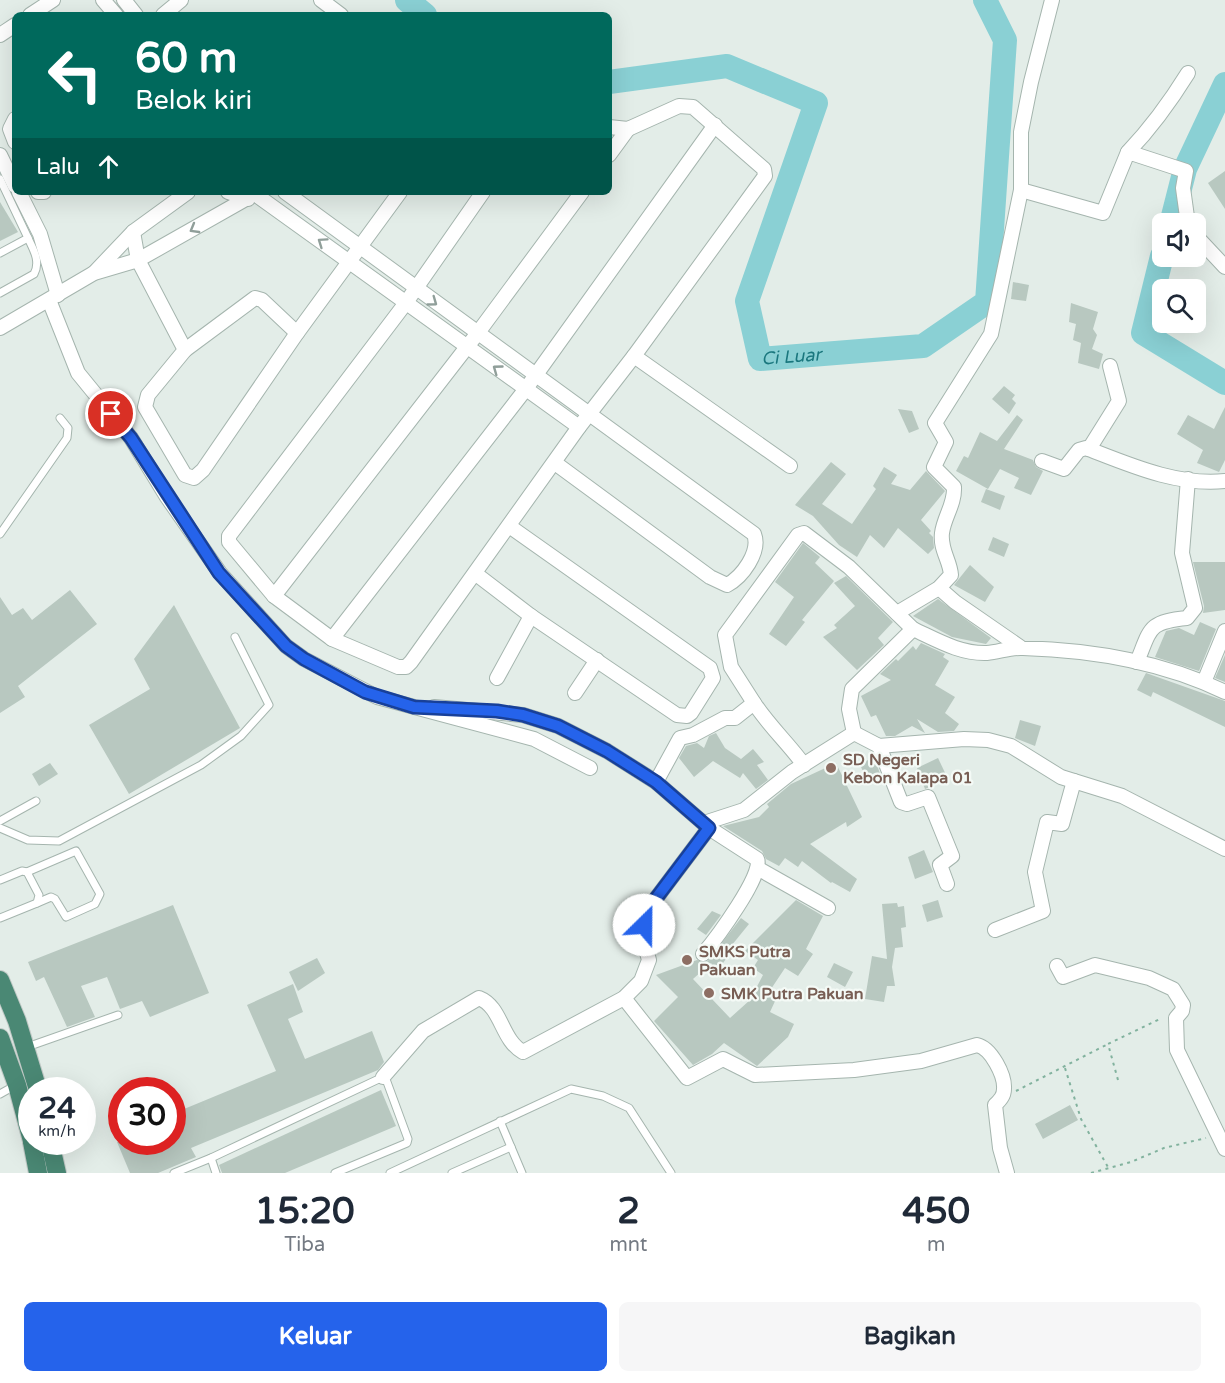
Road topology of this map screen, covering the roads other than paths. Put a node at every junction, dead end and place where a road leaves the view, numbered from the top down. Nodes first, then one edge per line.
1 (53, 0) edge
2 (103, 0) edge
3 (124, 0) edge
4 (181, 0) edge
5 (321, 0) edge
6 (1052, 0) edge
7 (35, 12) edge
8 (113, 12) edge
9 (134, 12) edge
10 (167, 12) edge
11 (337, 12) edge
12 (1188, 73) dead end
13 (715, 124) junction
14 (612, 127) edge
15 (628, 129) junction
16 (612, 151) edge
17 (1132, 153) junction
18 (0, 155) edge
19 (0, 179) edge
20 (12, 180) edge
21 (1021, 189) junction
22 (20, 195) edge
23 (184, 195) edge
24 (234, 195) edge
25 (263, 195) edge
26 (289, 195) edge
27 (398, 195) edge
28 (481, 195) edge
29 (580, 195) edge
30 (244, 200) junction
31 (1186, 213) edge
32 (134, 232) junction
33 (28, 238) junction
34 (1206, 247) edge
35 (359, 248) junction
36 (0, 253) edge
37 (138, 260) junction
38 (350, 261) junction
39 (1225, 267) edge
40 (94, 273) junction
41 (415, 289) junction
42 (0, 293) edge
43 (53, 297) junction
44 (405, 304) junction
45 (0, 328) edge
46 (297, 333) junction
47 (477, 334) junction
48 (466, 347) junction
49 (184, 350) junction
50 (634, 356) junction
51 (1110, 366) dead end
52 (536, 376) junction
53 (525, 390) junction
54 (590, 414) junction
55 (60, 418) dead end
56 (579, 427) junction
57 (1089, 449) junction
58 (1042, 461) dead end
59 (555, 463) junction
60 (790, 466) dead end
61 (1188, 479) junction
62 (1225, 481) edge
63 (509, 526) junction
64 (0, 534) edge
65 (476, 574) junction
66 (939, 588) junction
67 (274, 596) junction
68 (897, 613) junction
69 (531, 616) junction
70 (913, 629) junction
71 (1225, 631) edge
72 (235, 637) dead end
73 (332, 639) junction
74 (1020, 647) junction
75 (597, 660) junction
76 (1137, 662) junction
77 (497, 678) dead end
78 (1204, 682) junction
79 (1225, 692) edge
80 (575, 693) dead end
81 (754, 703) junction
82 (414, 707) junction
83 (854, 733) junction
84 (879, 746) junction
85 (804, 765) junction
86 (590, 768) dead end
87 (1074, 781) junction
88 (656, 782) junction
89 (36, 801) dead end
90 (0, 821) edge
91 (707, 825) junction
92 (0, 828) edge
93 (1225, 849) edge
94 (759, 869) junction
95 (27, 872) junction
96 (0, 880) edge
97 (947, 884) dead end
98 (37, 903) junction
99 (828, 908) dead end
100 (0, 918) edge
101 (995, 930) dead end
102 (703, 954) dead end
103 (1058, 966) dead end
104 (0, 980) edge
105 (624, 998) junction
106 (118, 1015) dead end
107 (0, 1038) edge
108 (25, 1048) junction
109 (34, 1077) edge
110 (383, 1077) junction
111 (17, 1085) junction
112 (18, 1089) edge
113 (0, 1094) edge
114 (500, 1121) junction
115 (510, 1147) junction
116 (1225, 1149) edge
117 (35, 1155) edge
118 (53, 1155) edge
119 (211, 1158) junction
120 (39, 1173) edge
121 (57, 1173) edge
122 (174, 1173) edge
123 (216, 1173) edge
124 (335, 1173) edge
125 (390, 1173) edge
126 (452, 1173) edge
127 (522, 1173) edge
128 (671, 1173) edge
129 (1007, 1173) edge

1 - 7 street
2 - 8 street
3 - 9 street
4 - 10 street
5 - 11 street
6 - 21 street
12 - 17 street
13 - 15 street
13 - 50 street
13 - 52 street
14 - 15 street
15 - 16 street
17 - 21 street
17 - 31 street
18 - 20 street
19 - 33 lane
21 - 66 street
22 - 43 street
23 - 32 street
24 - 30 street
25 - 30 street
38 -> 25 street
26 - 35 street
27 - 35 street
28 - 41 street
29 - 47 street
30 -> 37 street
32 - 37 street
32 - 40 street
33 - 36 lane
33 - 42 lane
34 - 39 street
35 - 38 street
35 - 41 street
37 - 40 street
37 - 49 street
38 - 44 street
38 - 46 street
40 - 43 street
41 - 44 street
41 -> 47 street
43 - 45 street
43 - 82 street
44 - 48 street
44 - 67 street
46 - 49 street
46 - 49 street
47 - 48 street
47 - 52 street
53 -> 48 street
48 - 67 street
50 - 54 street
50 - 60 street
51 - 57 street
52 - 53 street
52 - 54 street
53 - 56 street
53 - 73 street
54 - 56 street
54 - 59 street
55 - 64 lane
56 - 59 street
57 - 58 street
57 - 61 street
59 - 63 street
61 - 62 street
61 - 76 street
63 - 65 street
63 - 75 street
65 - 69 street
65 - 73 street
66 - 68 street
66 - 74 street
67 - 73 street
68 - 70 street
68 - 81 street
69 - 75 street
69 - 77 street
70 - 74 street
70 - 83 street
71 - 78 street
72 - 92 lane
74 - 76 street
75 - 80 street
76 - 78 street
78 - 79 street
81 - 85 street
81 - 88 street
82 - 86 street
82 - 88 street
83 - 84 street
83 - 85 street
84 - 87 street
84 - 97 street
85 - 91 street
87 - 93 street
87 - 101 street
88 - 91 street
89 - 90 lane
91 - 94 street
91 - 105 street
94 - 99 street
94 - 102 street
95 - 96 lane
95 - 98 lane
95 - 98 lane
98 - 100 lane
103 - 116 street
104 - 108 highway
105 - 110 street
105 - 129 street
106 - 108 lane
107 - 111 highway
108 - 109 highway
110 - 119 lane
110 - 124 lane
111 - 112 highway
111 - 113 lane
114 - 115 lane
114 - 125 lane
114 - 128 lane
115 - 126 lane
115 - 127 lane
117 - 120 highway
118 - 121 highway
119 - 122 lane
119 - 123 lane

